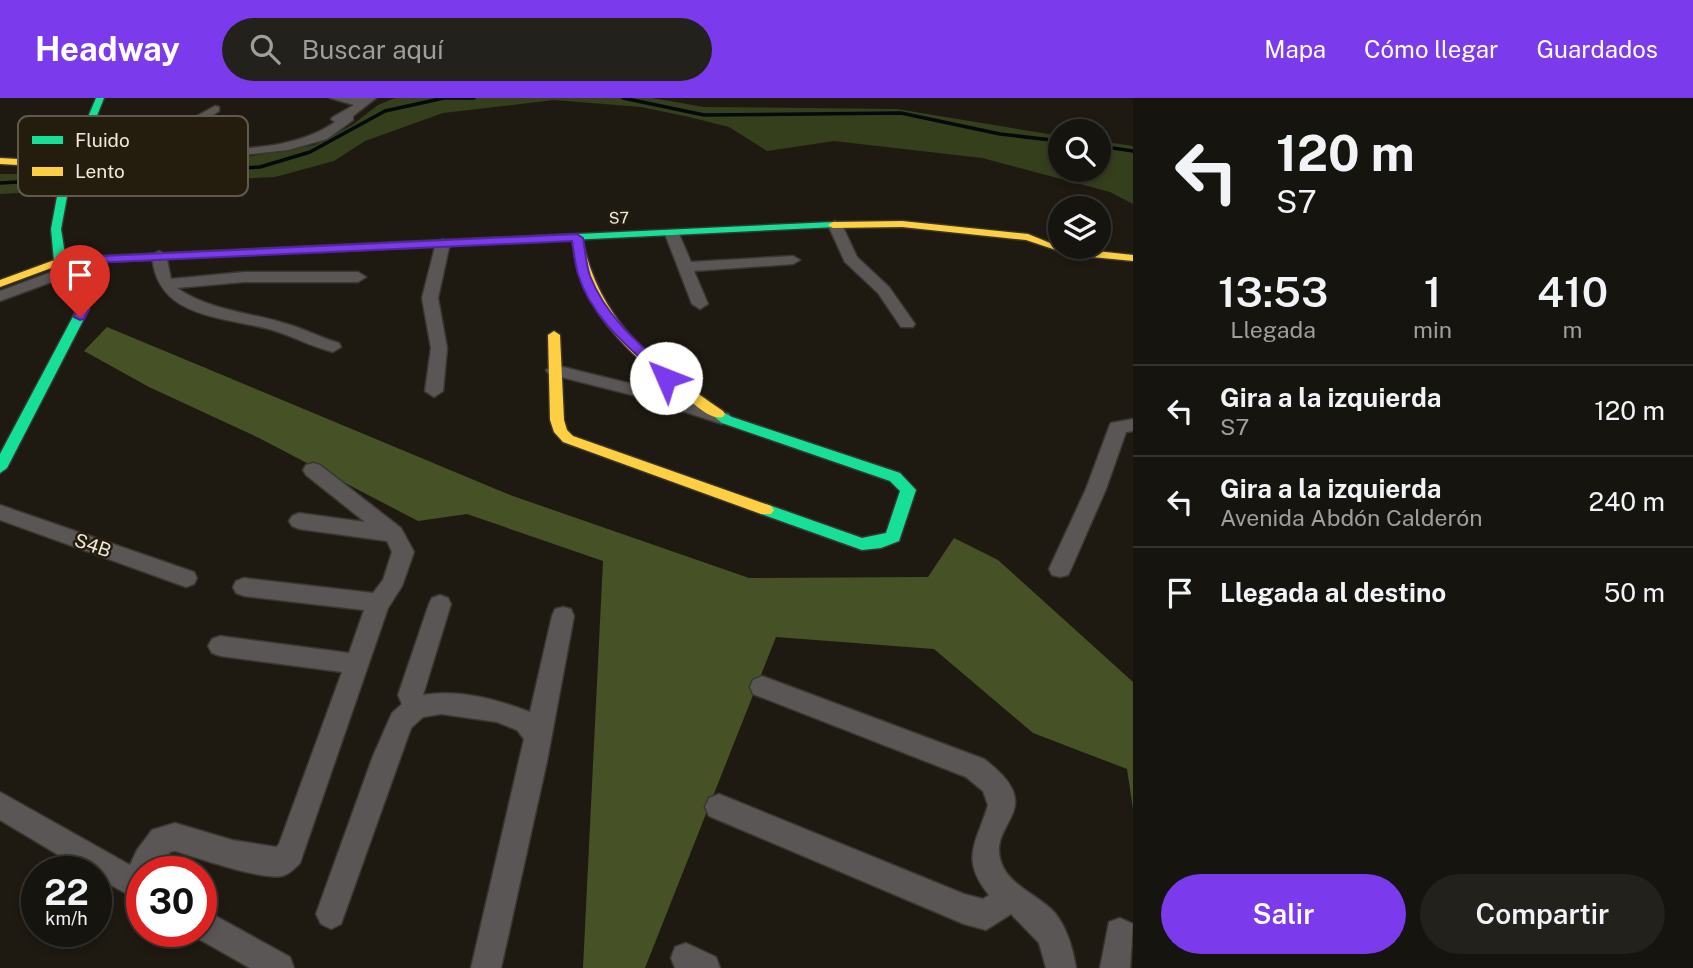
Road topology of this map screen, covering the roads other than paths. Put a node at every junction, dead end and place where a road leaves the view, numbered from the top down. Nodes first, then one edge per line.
1 (100, 98) edge
2 (336, 98) edge
3 (367, 100) edge
4 (215, 109) dead end
5 (347, 115) junction
6 (93, 116) edge
7 (203, 116) edge
8 (248, 146) edge
9 (248, 150) edge
10 (0, 161) edge
11 (18, 162) edge
12 (64, 196) edge
13 (835, 225) junction
14 (672, 234) junction
15 (577, 238) junction
16 (443, 243) junction
17 (159, 255) junction
18 (1133, 258) edge
19 (793, 260) dead end
20 (64, 266) junction
21 (685, 267) junction
22 (358, 277) dead end
23 (0, 284) edge
24 (167, 284) junction
25 (0, 296) edge
26 (700, 304) dead end
27 (907, 324) dead end
28 (554, 335) dead end
29 (333, 347) dead end
30 (555, 370) junction
31 (666, 374) junction
32 (434, 391) dead end
33 (642, 393) junction
34 (727, 420) junction
35 (1133, 425) edge
36 (0, 468) edge
37 (313, 470) dead end
38 (0, 512) edge
39 (299, 521) dead end
40 (394, 534) junction
41 (1060, 569) dead end
42 (186, 578) dead end
43 (244, 587) dead end
44 (378, 603) junction
45 (440, 604) dead end
46 (563, 616) dead end
47 (220, 646) dead end
48 (356, 664) junction
49 (762, 687) dead end
50 (416, 707) junction
51 (537, 737) junction
52 (0, 805) edge
53 (719, 807) dead end
54 (150, 856) edge
55 (126, 878) edge
56 (1012, 896) junction
57 (331, 914) dead end
58 (217, 932) edge
59 (1126, 936) edge
60 (279, 968) edge
61 (486, 968) edge
62 (1061, 968) edge
63 (1115, 968) edge

1 - 6 street
2 - 3 street
3 - 5 street
4 - 7 street
5 - 8 street
5 - 9 street
10 - 11 street
12 - 20 street
13 - 14 street, S7
13 - 18 street, S7
13 - 27 street
14 - 15 street, S7
14 - 21 street
15 - 16 street, S7
15 - 31 street
16 - 17 street, S7
16 - 32 street
17 - 20 street, S7
17 - 24 street
19 - 21 street
20 - 23 street, S7
20 - 25 street
20 - 36 street
21 - 26 street
22 - 24 street
24 - 29 street
28 - 30 street
30 - 33 street
30 - 34 street
31 - 33 street
31 - 34 street
33 - 34 street
35 - 41 street
37 - 40 street
38 - 42 street, S4B
39 - 40 street
40 - 44 street
43 - 44 street
44 - 48 street
45 - 50 street
46 - 51 street
47 - 48 street
48 - 54 street
49 - 56 street
50 - 51 street
50 - 57 street
51 - 61 street
52 - 55 street
53 - 56 street
56 - 62 street
58 - 60 street
59 - 63 street

